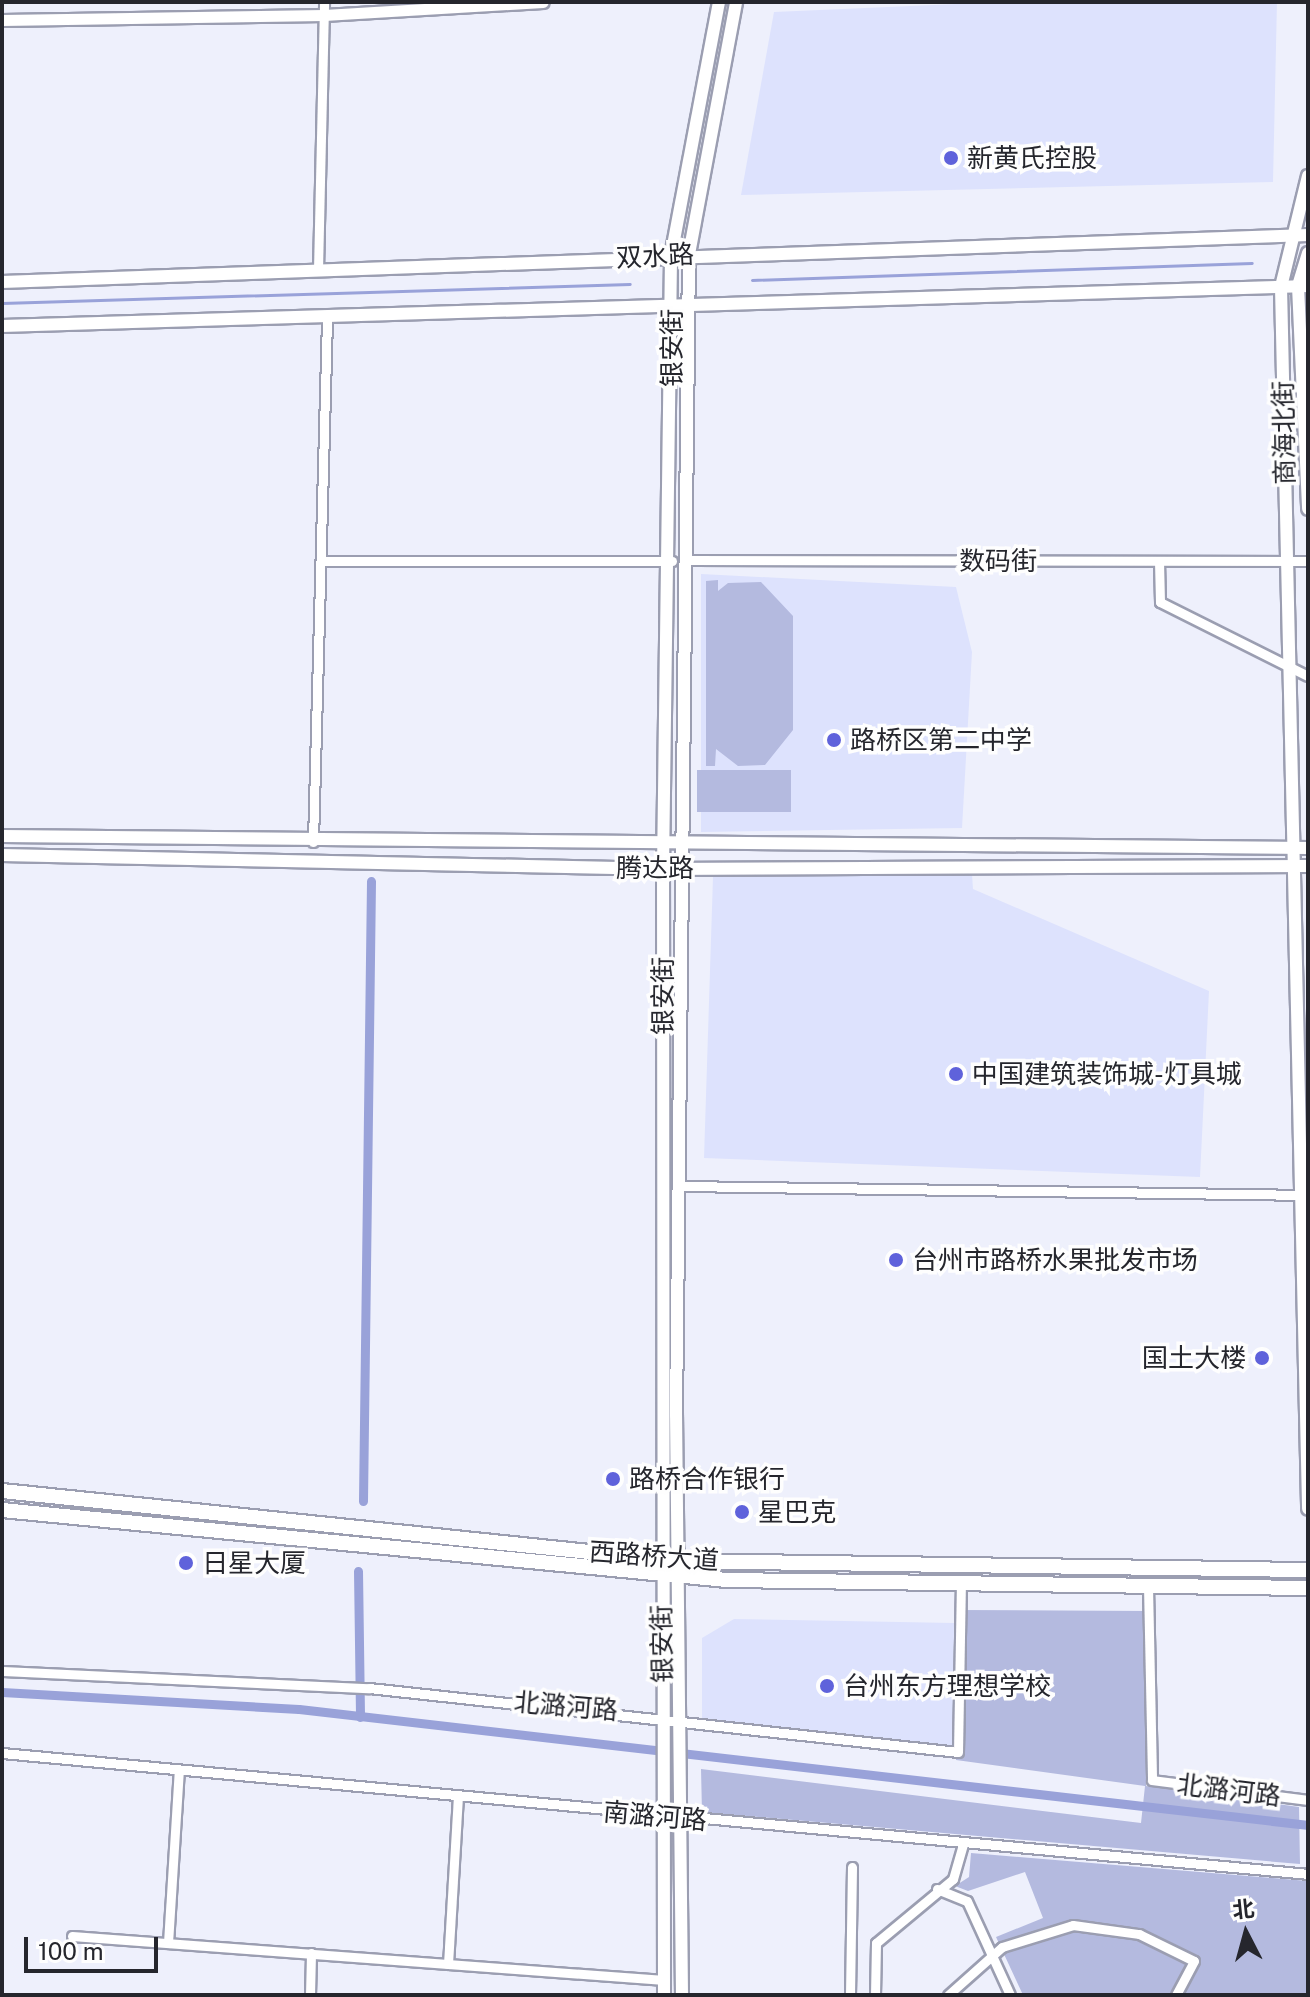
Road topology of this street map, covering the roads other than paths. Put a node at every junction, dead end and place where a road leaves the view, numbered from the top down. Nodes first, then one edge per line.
1 (324, 2) edge
2 (543, 2) edge
3 (719, 2) edge
4 (736, 2) edge
5 (324, 15) junction
6 (2, 20) edge
7 (1308, 176) edge
8 (1292, 235) junction
9 (1308, 235) edge
10 (1308, 253) edge
11 (689, 254) junction
12 (671, 256) junction
13 (318, 270) junction
14 (2, 282) edge
15 (1303, 286) edge
16 (1281, 287) junction
17 (672, 307) junction
18 (689, 307) junction
19 (327, 317) junction
20 (2, 326) edge
21 (1308, 509) edge
22 (689, 560) junction
23 (321, 561) junction
24 (672, 561) junction
25 (1159, 561) junction
26 (1287, 561) junction
27 (1308, 561) edge
28 (1290, 667) junction
29 (1308, 676) edge
30 (2, 836) edge
31 (313, 842) junction
32 (664, 845) junction
33 (682, 847) junction
34 (1293, 848) junction
35 (1308, 848) edge
36 (2, 855) edge
37 (1293, 865) junction
38 (1308, 866) edge
39 (681, 868) junction
40 (663, 869) junction
41 (681, 1186) junction
42 (1306, 1195) edge
43 (2, 1491) edge
44 (1308, 1509) edge
45 (2, 1510) edge
46 (669, 1567) junction
47 (1308, 1570) edge
48 (961, 1583) junction
49 (1148, 1586) junction
50 (1308, 1588) edge
51 (2, 1671) edge
52 (664, 1724) junction
53 (680, 1727) junction
54 (2, 1753) edge
55 (179, 1770) junction
56 (458, 1797) junction
57 (1308, 1800) edge
58 (666, 1817) junction
59 (682, 1819) junction
60 (963, 1843) junction
61 (852, 1867) dead end
62 (1308, 1874) edge
63 (937, 1889) junction
64 (72, 1936) dead end
65 (168, 1943) junction
66 (311, 1953) junction
67 (993, 1955) junction
68 (448, 1964) junction
69 (664, 1980) junction
70 (310, 1995) edge
71 (664, 1995) edge
72 (682, 1995) edge
73 (850, 1995) edge
74 (875, 1995) edge
75 (948, 1995) edge
76 (1010, 1995) edge
77 (1176, 1995) edge

1 - 5 street
2 - 5 street
3 - 12 main road, 银安街
4 - 11 main road, 银安街
5 - 6 street
5 - 13 street
7 - 8 main road, 商海北街
8 - 9 main road, 双水路
8 - 11 main road, 双水路
8 - 16 main road, 商海北街
10 - 15 main road, 商海北街
11 - 12 main road, 双水路
11 - 18 main road, 银安街
12 - 13 main road, 双水路
12 - 17 main road, 银安街
13 - 14 main road, 双水路
15 - 16 main road, 双水路
15 - 21 main road, 商海北街
16 - 18 main road, 双水路
16 - 26 main road, 商海北街
17 - 18 main road, 双水路
17 - 19 main road, 双水路
17 - 24 main road, 银安街
18 - 22 main road, 银安街
19 - 20 main road, 双水路
19 - 23 street
22 - 25 street, 数码街
22 - 33 main road, 银安街
23 - 24 street
23 - 31 street
24 - 32 main road, 银安街
25 - 26 street, 数码街
25 - 28 street
26 - 27 street, 数码街
26 - 28 main road, 商海北街
28 - 29 street
28 - 34 main road, 商海北街
30 - 31 main road, 腾达路
31 - 32 main road, 腾达路
32 - 33 main road, 腾达路
32 - 40 main road, 银安街
33 - 34 main road, 腾达路
33 - 39 main road, 银安街
34 - 35 main road, 腾达路
34 - 37 main road, 商海北街
36 - 40 main road, 腾达路
37 - 38 main road, 腾达路
37 - 39 main road, 腾达路
37 - 42 main road, 商海北街
39 - 40 main road, 腾达路
39 - 41 main road, 银安街
40 - 46 main road, 银安街
41 - 42 street
41 - 46 main road, 银安街
42 - 44 main road, 商海北街
43 - 46 main road, 西路桥大道
45 - 46 main road, 西路桥大道
46 - 47 main road, 西路桥大道
46 - 48 main road, 西路桥大道
46 - 52 main road, 银安街
46 - 53 main road, 银安街
48 - 49 main road, 西路桥大道
48 - 53 street, 北潞河路
49 - 50 main road, 西路桥大道
49 - 57 street, 北潞河路
51 - 52 street, 北潞河路
52 - 53 street, 北潞河路
52 - 58 main road, 银安街
53 - 59 main road, 银安街
54 - 55 street, 南潞河路
55 - 56 street, 南潞河路
55 - 65 street
56 - 58 street, 南潞河路
56 - 68 street
58 - 59 street, 南潞河路
58 - 69 main road, 银安街
59 - 60 street, 南潞河路
59 - 72 main road, 银安街
60 - 62 street, 南潞河路
60 - 63 street
61 - 73 street
63 - 67 street
63 - 74 street
64 - 65 street
65 - 66 street
66 - 68 street
66 - 70 street
67 - 75 street
67 - 76 street
67 - 77 street
68 - 69 street
69 - 71 main road, 银安街

